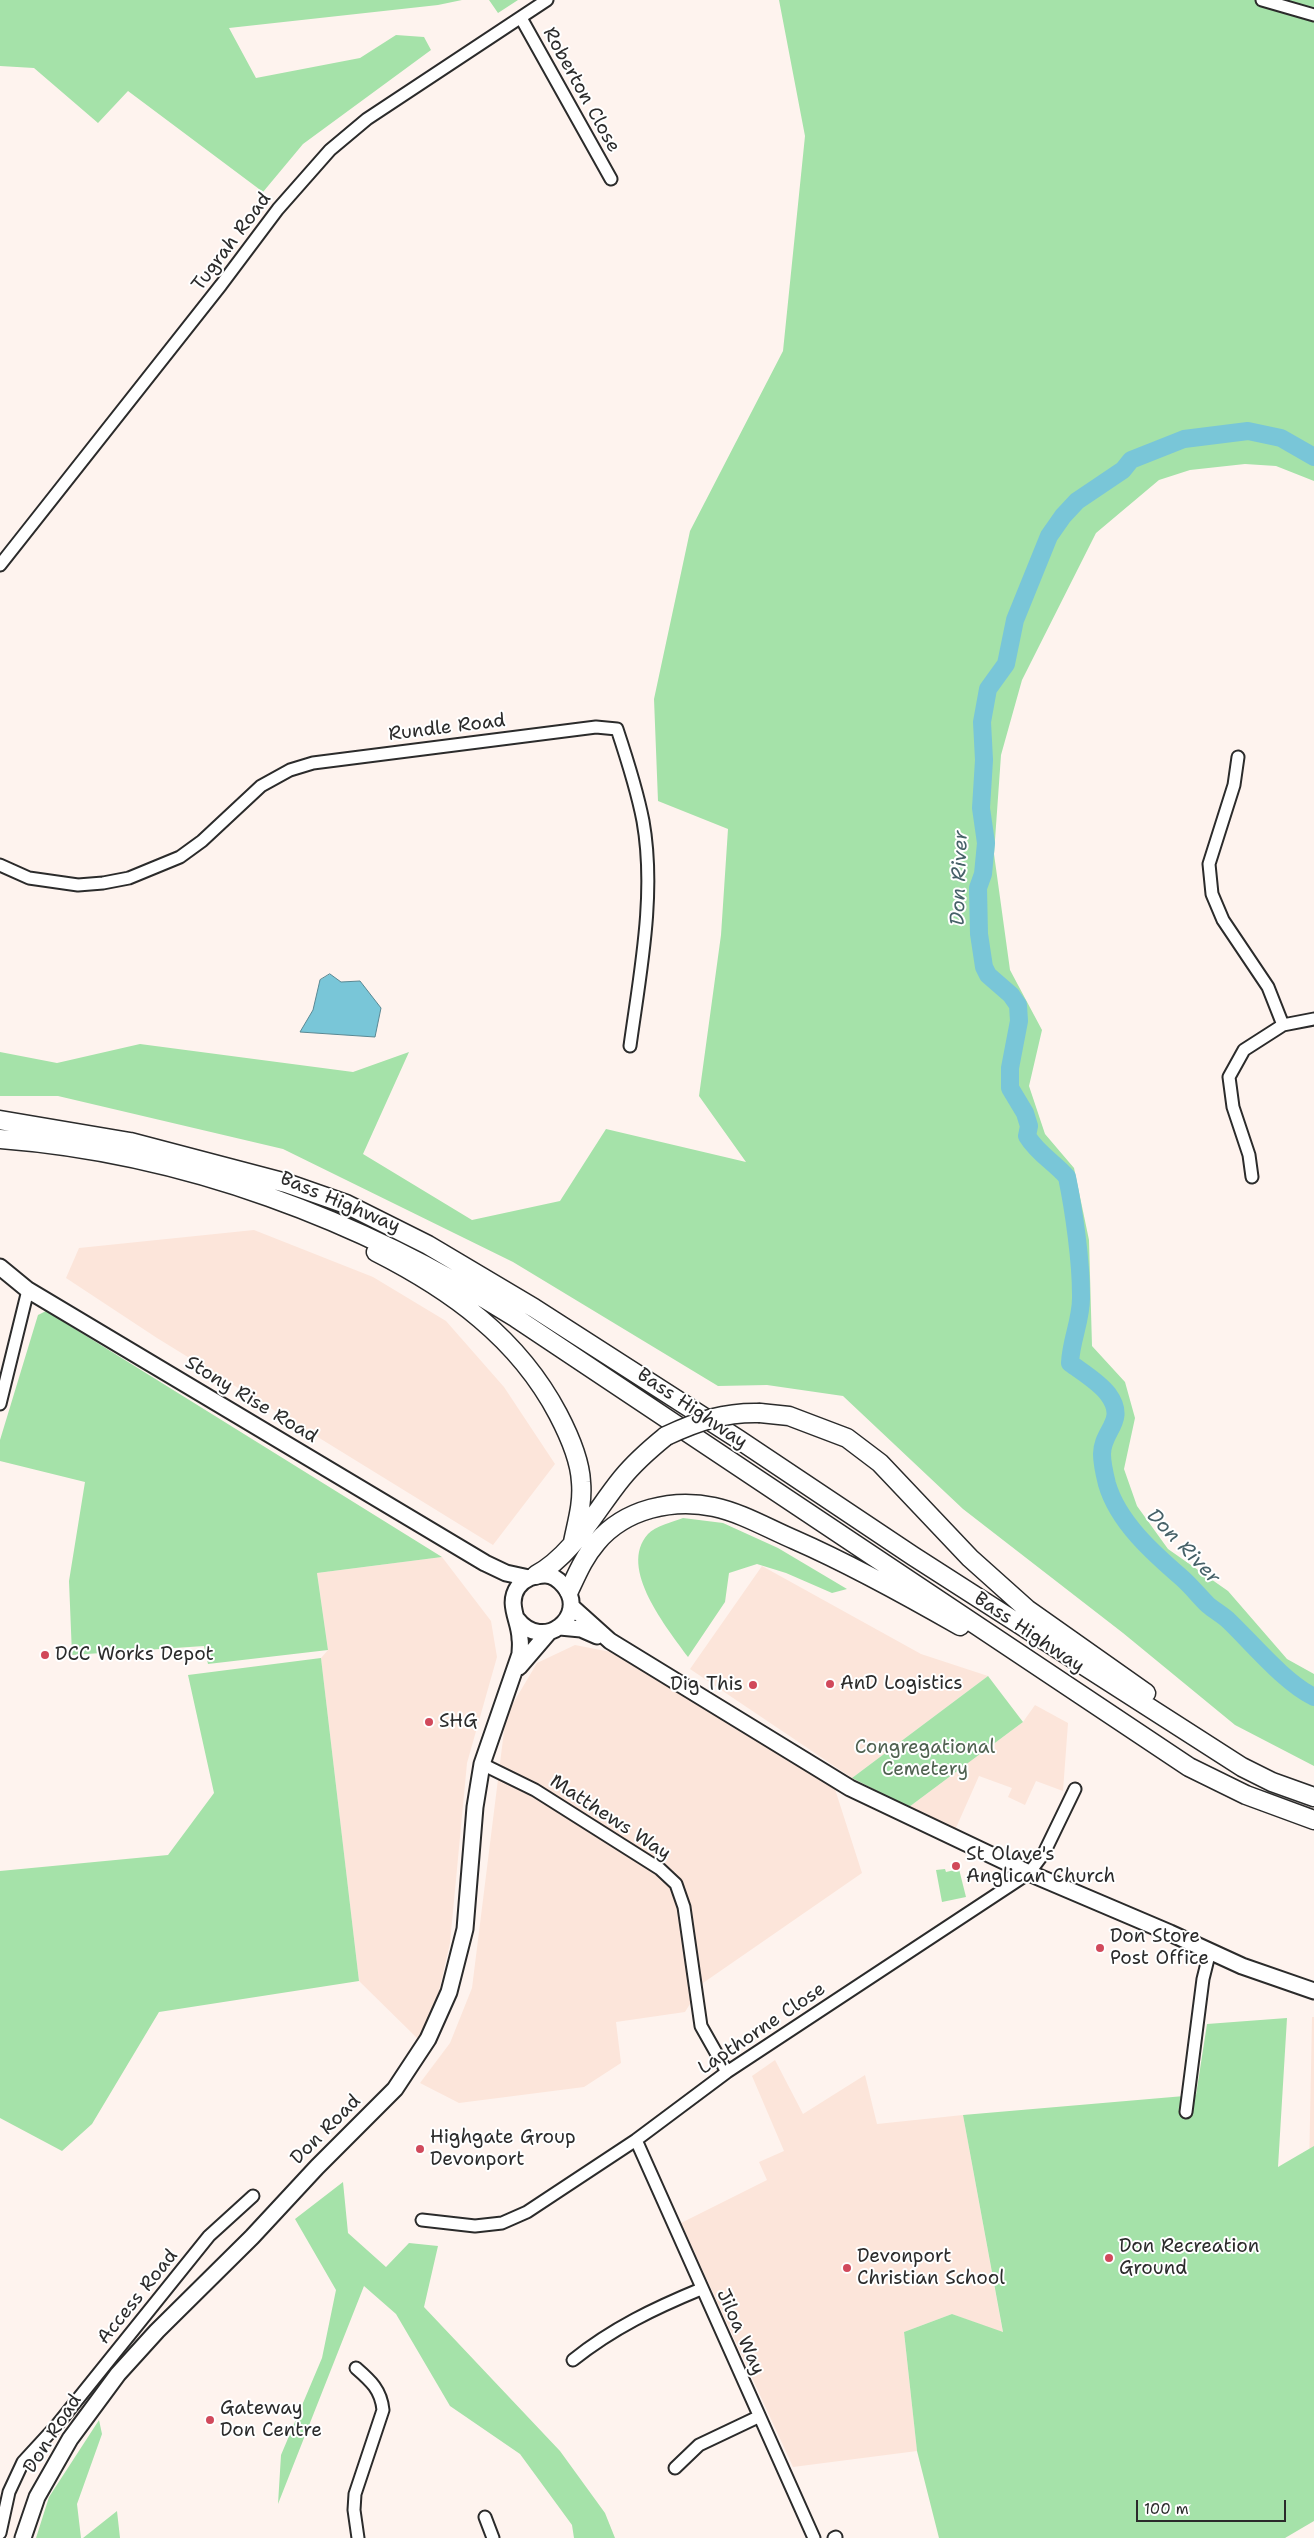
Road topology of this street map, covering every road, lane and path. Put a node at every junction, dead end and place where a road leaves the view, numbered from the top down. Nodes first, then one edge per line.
1 (547, 0) edge
2 (1262, 0) edge
3 (1314, 15) edge
4 (521, 18) junction
5 (610, 179) dead end
6 (0, 565) edge
7 (1238, 757) dead end
8 (0, 865) edge
9 (1314, 1019) edge
10 (1283, 1025) junction
11 (630, 1046) dead end
12 (0, 1120) edge
13 (0, 1139) edge
14 (1252, 1177) dead end
15 (248, 1189) junction
16 (0, 1267) edge
17 (28, 1290) junction
18 (0, 1404) edge
19 (573, 1542) junction
20 (485, 1564) junction
21 (533, 1577) junction
22 (570, 1598) junction
23 (513, 1599) junction
24 (517, 1619) junction
25 (555, 1629) junction
26 (610, 1641) junction
27 (511, 1680) junction
28 (1104, 1708) junction
29 (1227, 1757) junction
30 (482, 1764) junction
31 (1075, 1789) dead end
32 (1314, 1797) edge
33 (1314, 1820) edge
34 (1029, 1873) junction
35 (1210, 1951) junction
36 (1314, 1991) edge
37 (727, 2072) junction
38 (1186, 2112) dead end
39 (636, 2140) junction
40 (253, 2196) dead end
41 (422, 2220) dead end
42 (701, 2289) junction
43 (573, 2360) dead end
44 (356, 2368) dead end
45 (758, 2417) junction
46 (57, 2425) junction
47 (70, 2438) junction
48 (675, 2468) dead end
49 (485, 2517) dead end
50 (0, 2533) edge
51 (24, 2538) edge
52 (358, 2538) edge
53 (493, 2538) edge
54 (814, 2538) edge

1 - 4 street, Tugrah Road
2 - 3 street
4 - 5 street, Roberton Close
4 - 6 street, Tugrah Road
7 - 10 street
8 - 11 street, Rundle Road
9 - 10 street
10 - 14 street
12 - 29 highway, Bass Highway
13 - 15 highway, Bass Highway
15 - 19 highway
15 - 28 highway, Bass Highway
16 - 17 main road, Stony Rise Road
17 - 18 street
17 - 20 main road, Stony Rise Road
19 - 21 highway
19 - 29 highway, bridge
20 - 21 main road, Stony Rise Road
20 - 23 main road, Stony Rise Road
21 - 22 main road
21 - 23 main road
22 - 25 main road
22 - 26 main road
22 - 28 highway
23 - 24 main road
24 - 25 main road
24 - 27 main road, Don Road
25 - 26 main road
25 - 27 main road, Don Road
26 - 34 main road
27 - 30 main road, Don Road
28 - 33 highway, Bass Highway
29 - 32 highway, Bass Highway
30 - 37 street, Matthews Way
30 - 47 main road, Don Road
31 - 34 street, Lapthorne Close
34 - 35 main road
34 - 37 street, Lapthorne Close
35 - 36 main road
35 - 38 street
37 - 39 street, Lapthorne Close
39 - 41 street, Lapthorne Close
39 - 42 street, Jiloa Way
40 - 46 street, Access Road
42 - 43 street
42 - 45 street, Jiloa Way
44 - 52 street
45 - 48 street
45 - 54 street, Jiloa Way
46 - 47 street
46 - 50 street, Access Road
47 - 51 main road, Don Road
49 - 53 street

